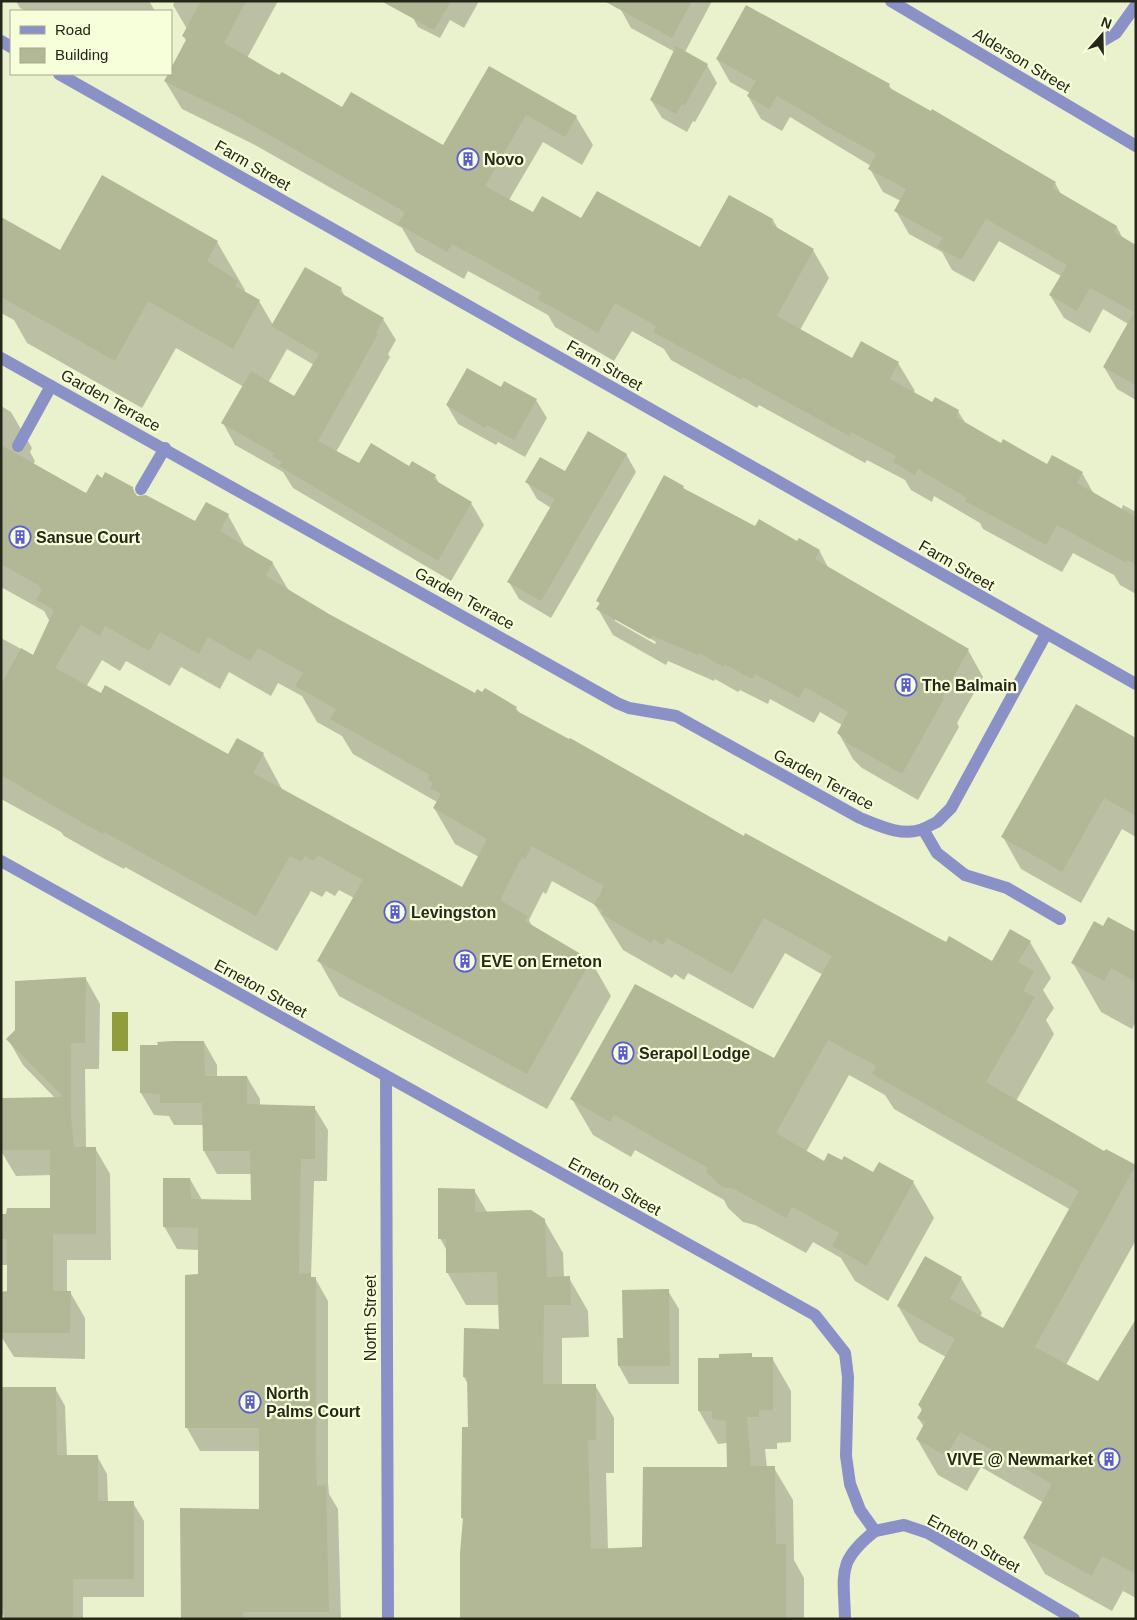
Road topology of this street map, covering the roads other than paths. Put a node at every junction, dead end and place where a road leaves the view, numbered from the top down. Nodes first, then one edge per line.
1 (892, 1) edge
2 (1136, 4) edge
3 (1104, 40) dead end
4 (60, 75) edge
5 (1136, 146) edge
6 (1, 358) edge
7 (51, 386) junction
8 (18, 446) dead end
9 (165, 448) junction
10 (141, 490) dead end
11 (1046, 634) junction
12 (1136, 684) edge
13 (923, 829) junction
14 (1, 861) edge
15 (1060, 919) dead end
16 (386, 1077) junction
17 (875, 1531) junction
18 (388, 1619) edge
19 (845, 1619) edge
20 (1074, 1619) edge

1 - 5 street, Alderson Street
2 - 3 street
4 - 11 street, Farm Street
6 - 7 street, Garden Terrace
7 - 8 street
7 - 9 street, Garden Terrace
9 - 10 street
9 - 13 street, Garden Terrace
11 - 12 street, Farm Street
11 - 13 street, Garden Terrace
13 - 15 street
14 - 16 street, Erneton Street
16 - 17 street, Erneton Street
16 - 18 street, North Street
17 - 19 street
17 - 20 street, Erneton Street

